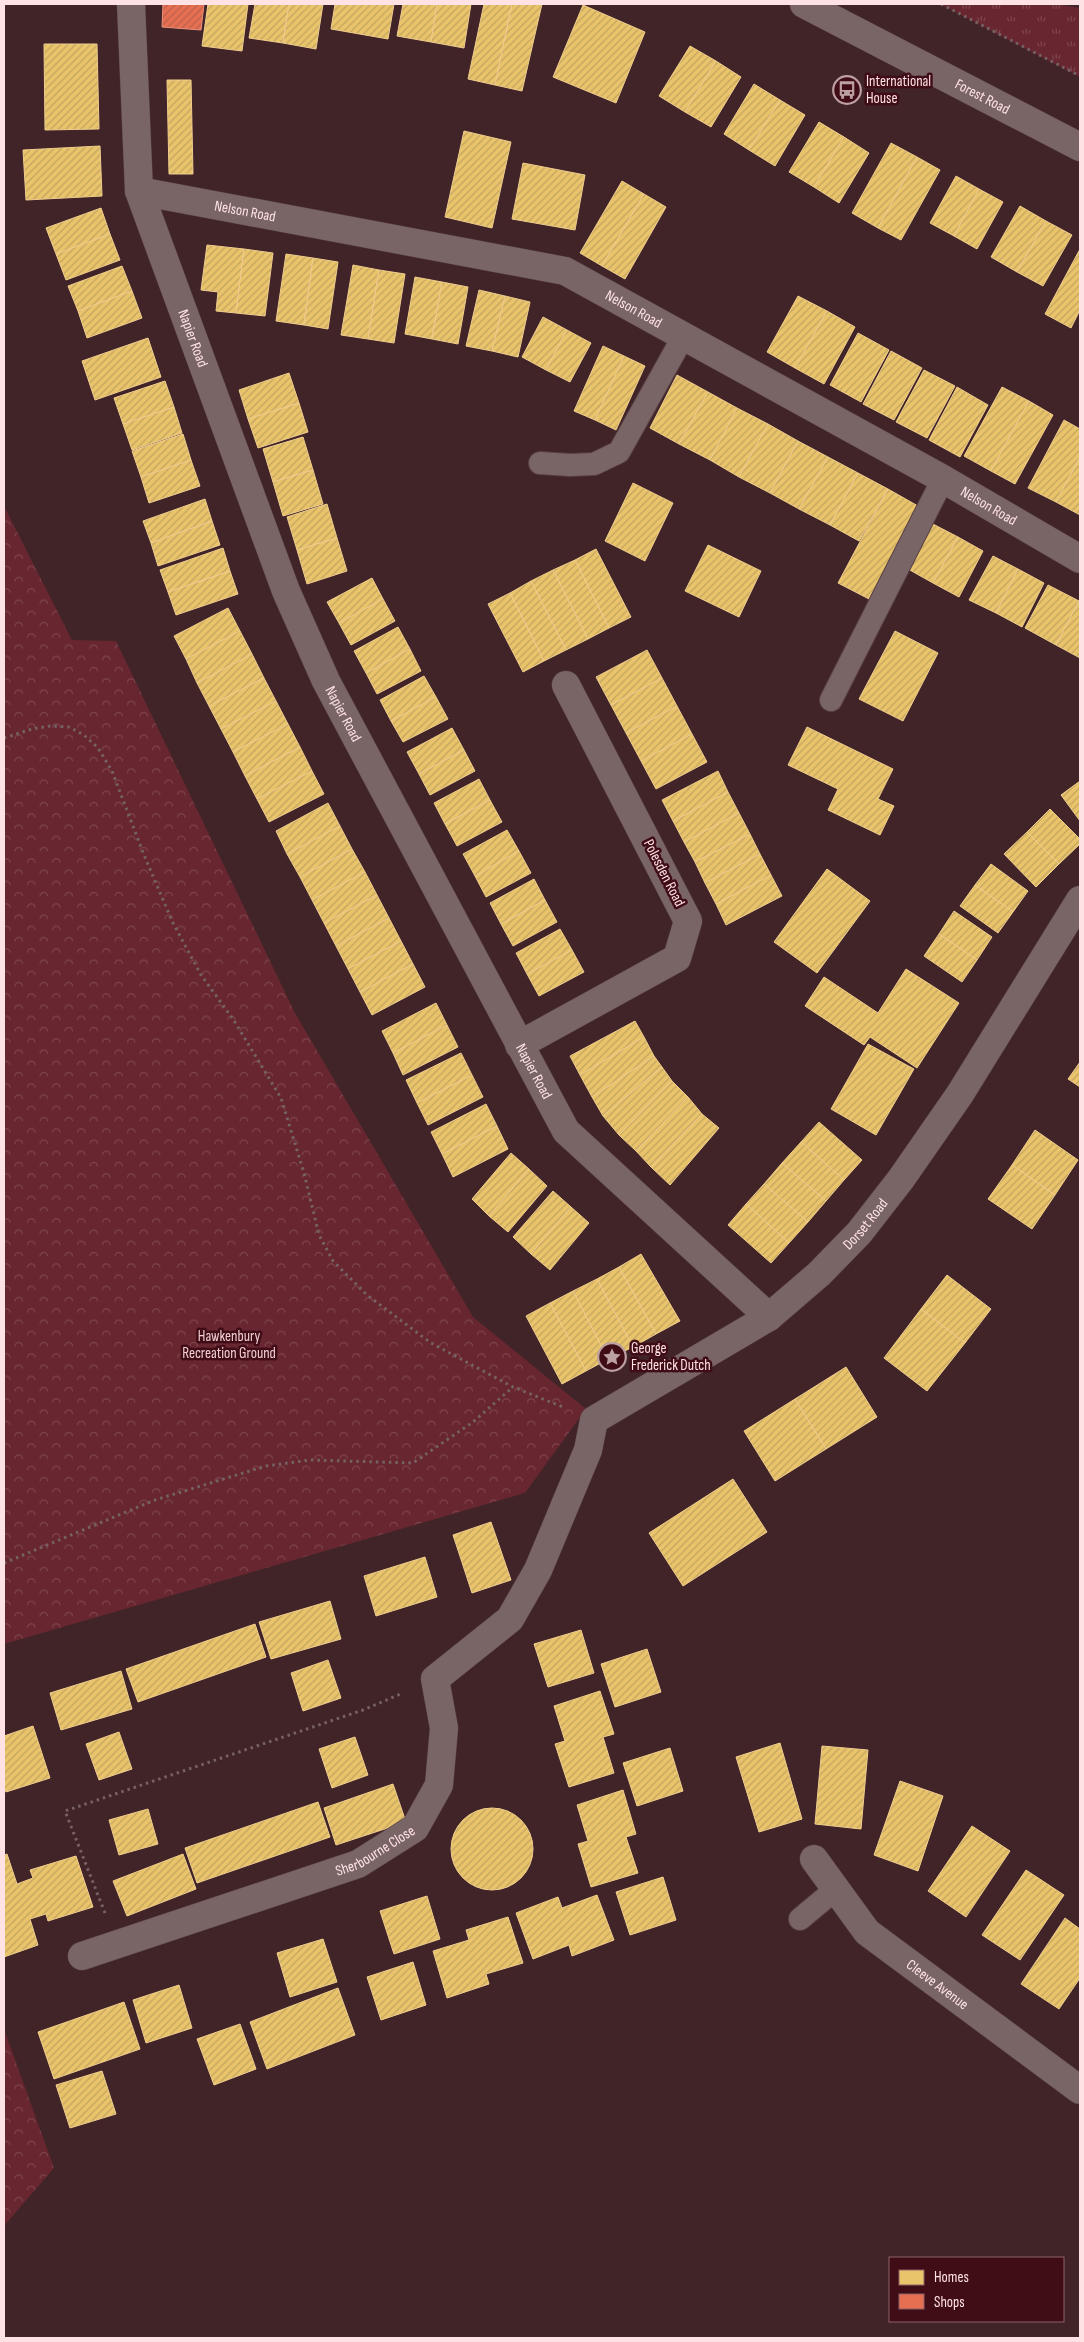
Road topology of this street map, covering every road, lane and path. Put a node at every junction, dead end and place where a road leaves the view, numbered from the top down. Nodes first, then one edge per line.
1 (131, 4) edge
2 (804, 4) edge
3 (941, 4) edge
4 (1080, 76) edge
5 (1080, 147) edge
6 (139, 191) junction
7 (683, 337) junction
8 (540, 463) dead end
9 (943, 480) junction
10 (1080, 559) edge
11 (566, 685) dead end
12 (831, 700) dead end
13 (4, 738) edge
14 (1080, 900) edge
15 (519, 1045) junction
16 (769, 1317) junction
17 (513, 1387) junction
18 (594, 1420) junction
19 (4, 1563) edge
20 (435, 1679) junction
21 (814, 1859) dead end
22 (836, 1889) junction
23 (800, 1919) dead end
24 (117, 1945) junction
25 (82, 1956) dead end
26 (1080, 2090) edge

1 - 6 street, Napier Road
2 - 5 street, Forest Road
3 - 4 path
6 - 7 street, Nelson Road
6 - 15 street, Napier Road
7 - 8 lane
7 - 9 street, Nelson Road
9 - 10 street, Nelson Road
9 - 12 lane
11 - 15 street, Polesden Road
13 - 17 path
14 - 16 street, Dorset Road
15 - 16 street, Napier Road
16 - 18 street, Dorset Road
17 - 18 path
17 - 19 path
18 - 20 street
20 - 24 street, Sherbourne Close
20 - 24 path
21 - 22 street, Cleeve Avenue
22 - 23 lane
22 - 26 street, Cleeve Avenue
24 - 25 street, Sherbourne Close

